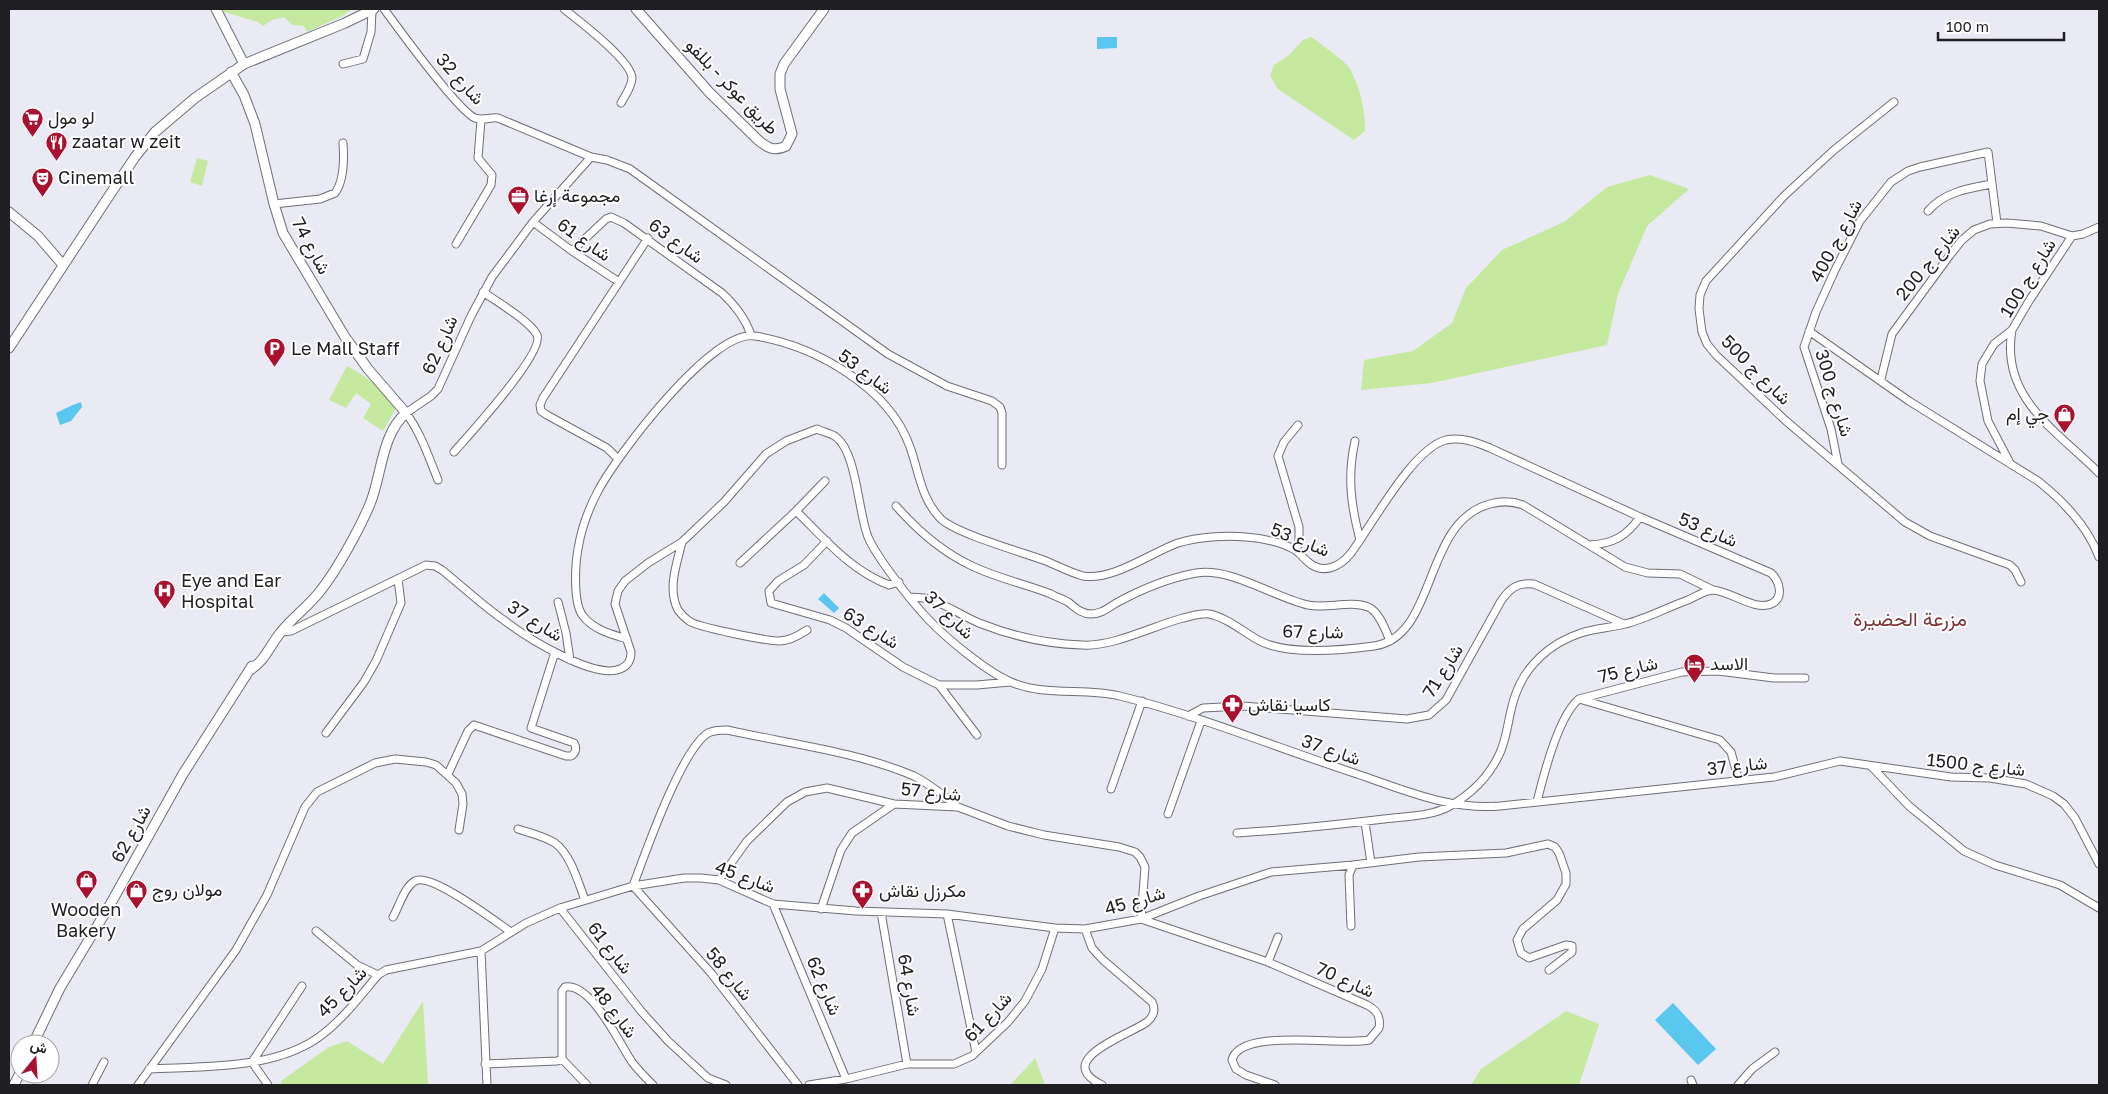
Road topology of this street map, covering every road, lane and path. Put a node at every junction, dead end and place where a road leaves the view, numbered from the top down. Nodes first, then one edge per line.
1 (216, 9) edge
2 (373, 9) edge
3 (384, 9) edge
4 (564, 9) edge
5 (636, 9) edge
6 (824, 9) edge
7 (244, 64) junction
8 (343, 64) dead end
9 (232, 72) junction
10 (1894, 102) dead end
11 (621, 104) dead end
12 (481, 120) junction
13 (343, 143) dead end
14 (591, 157) junction
15 (1992, 184) junction
16 (274, 204) junction
17 (1928, 210) dead end
18 (9, 212) edge
19 (533, 222) junction
20 (1997, 224) junction
21 (2099, 227) edge
22 (2072, 236) junction
23 (648, 238) junction
24 (456, 244) dead end
25 (572, 251) junction
26 (63, 264) junction
27 (619, 282) junction
28 (483, 292) junction
29 (2012, 330) junction
30 (1809, 331) junction
31 (751, 335) junction
32 (9, 348) edge
33 (1880, 379) junction
34 (406, 414) junction
35 (1298, 425) dead end
36 (1355, 441) dead end
37 (454, 452) dead end
38 (618, 459) junction
39 (1838, 464) junction
40 (1002, 465) dead end
41 (2011, 466) junction
42 (2099, 473) edge
43 (438, 480) dead end
44 (825, 480) dead end
45 (896, 506) dead end
46 (796, 511) junction
47 (1640, 517) junction
48 (1360, 540) junction
49 (827, 541) junction
50 (682, 542) junction
51 (1588, 545) junction
52 (1295, 550) junction
53 (2099, 557) edge
54 (740, 563) dead end
55 (398, 579) junction
56 (899, 582) junction
57 (2021, 582) dead end
58 (1713, 590) junction
59 (909, 597) junction
60 (558, 602) dead end
61 (1625, 624) junction
62 (807, 630) dead end
63 (281, 632) junction
64 (627, 639) junction
65 (1390, 641) junction
66 (555, 652) junction
67 (570, 660) junction
68 (1805, 678) dead end
69 (1011, 682) junction
70 (939, 685) junction
71 (1579, 699) junction
72 (1142, 701) junction
73 (1188, 716) junction
74 (1201, 721) junction
75 (326, 733) dead end
76 (977, 734) dead end
77 (1871, 766) junction
78 (448, 774) junction
79 (1739, 781) junction
80 (1111, 789) dead end
81 (1537, 802) junction
82 (894, 804) junction
83 (1452, 805) junction
84 (958, 807) junction
85 (1168, 814) dead end
86 (1365, 822) junction
87 (518, 829) dead end
88 (459, 830) dead end
89 (1237, 833) dead end
90 (1371, 863) junction
91 (2099, 864) edge
92 (1352, 865) junction
93 (718, 880) junction
94 (633, 886) junction
95 (585, 900) junction
96 (773, 904) junction
97 (560, 908) junction
98 (2099, 908) edge
99 (821, 909) junction
100 (881, 912) junction
101 (947, 914) junction
102 (393, 917) dead end
103 (1141, 919) junction
104 (1351, 926) dead end
105 (1055, 928) junction
106 (1085, 929) junction
107 (316, 931) dead end
108 (512, 932) junction
109 (1278, 937) dead end
110 (480, 950) junction
111 (1268, 962) junction
112 (1549, 970) dead end
113 (378, 975) junction
114 (302, 986) dead end
115 (38, 1034) edge
116 (976, 1052) junction
117 (1775, 1052) dead end
118 (562, 1059) junction
119 (104, 1062) dead end
120 (252, 1062) junction
121 (485, 1064) junction
122 (907, 1064) junction
123 (149, 1069) junction
124 (846, 1079) junction
125 (92, 1085) edge
126 (138, 1085) edge
127 (268, 1085) edge
128 (487, 1085) edge
129 (587, 1085) edge
130 (652, 1085) edge
131 (726, 1085) edge
132 (798, 1085) edge
133 (809, 1085) edge
134 (1102, 1085) edge
135 (1275, 1085) edge
136 (1738, 1085) edge

1 - 7 street
2 - 7 street
2 - 8 street
3 - 12 street, شارع 32
4 - 11 street
5 - 6 street, طريق عوكر - بللفو
7 - 9 street
9 - 16 street, شارع 74
9 - 26 street
10 - 39 street, شارع ج 500
12 - 14 street, شارع 32
12 - 24 street
13 - 16 street
14 - 19 street, شارع 62
14 - 40 street, شارع 32
15 - 17 street
15 - 20 street
15 - 30 street, شارع ج 400
16 - 34 street, شارع 74
18 - 26 street
19 - 25 street, شارع 61
19 - 28 street, شارع 62
20 - 22 street, شارع ج 200
20 - 33 street, شارع ج 200
21 - 22 street, شارع ج 100
22 - 29 street, شارع ج 100
23 - 25 street, شارع 63
23 - 27 street
23 - 31 street, شارع 63
25 - 27 street, شارع 61
26 - 32 street
27 - 38 street
28 - 34 street, شارع 62
28 - 37 street
29 - 41 street, شارع ج 100
29 - 42 street
30 - 33 street
30 - 39 street, شارع ج 300
31 - 38 street
31 - 52 street, شارع 53
33 - 41 street
34 - 43 street
34 - 63 street, شارع 62
35 - 52 street
36 - 48 street
38 - 64 street
39 - 57 street, شارع ج 500
41 - 53 street
44 - 46 street
45 - 65 street
46 - 49 street
46 - 54 street
47 - 48 street, شارع 53
47 - 51 street
47 - 58 street, شارع 53
48 - 52 street, شارع 53
49 - 56 street
49 - 70 street, شارع 63
50 - 56 street, شارع 37
50 - 62 street
50 - 64 street, شارع 37
51 - 58 street
51 - 65 street
55 - 63 street, شارع 37
55 - 66 street, شارع 37
55 - 75 street
56 - 59 street, شارع 37
58 - 61 street
59 - 65 street, شارع 67
59 - 69 street, شارع 37
60 - 67 street
61 - 73 street, شارع 71
61 - 83 street
63 - 115 street, شارع 62
64 - 67 street, شارع 37
66 - 67 street, شارع 37
66 - 78 street
68 - 71 street, شارع 75
69 - 70 street, شارع 63
69 - 72 street, شارع 37
70 - 76 street
71 - 79 street, شارع 75
71 - 81 street, شارع 75
72 - 73 street, شارع 37
72 - 80 street
73 - 74 street, شارع 37
74 - 83 street, شارع 37
74 - 85 street
77 - 79 street, شارع 37
77 - 91 street, شارع ج 1500
77 - 98 street
78 - 88 street
78 - 123 street
79 - 81 street, شارع 37
81 - 83 street, شارع 37
82 - 84 street, شارع 57
82 - 93 street, شارع 57
82 - 99 street
83 - 86 street
84 - 94 street
84 - 103 street, شارع 57
86 - 89 street
86 - 90 street
87 - 95 street
90 - 92 street, شارع 45
90 - 112 street, شارع 45
92 - 103 street, شارع 45
92 - 104 street
93 - 94 street, شارع 45
93 - 96 street, شارع 45
94 - 95 street, شارع 45
94 - 132 street, شارع 58
95 - 97 street, شارع 45
96 - 99 street, شارع 45
96 - 124 street, شارع 62
97 - 108 street, شارع 45
97 - 131 street, شارع 61
99 - 100 street, شارع 45
100 - 101 street, شارع 45
100 - 122 street, شارع 64
101 - 105 street, شارع 45
101 - 116 street
102 - 108 street
103 - 106 street, شارع 45
103 - 111 street, شارع 70
105 - 106 street, شارع 45
105 - 116 street, شارع 61
106 - 134 street
107 - 113 street
108 - 110 street, شارع 45
109 - 111 street
110 - 113 street, شارع 45
110 - 121 street
111 - 135 street, شارع 70
113 - 120 street, شارع 45
114 - 120 street
116 - 122 street, شارع 61
117 - 136 street
118 - 121 street
118 - 129 street
118 - 130 street, شارع 48
119 - 125 street
120 - 123 street, شارع 45
120 - 127 street
121 - 128 street
122 - 124 street, شارع 61
123 - 126 street
124 - 133 street, شارع 61

